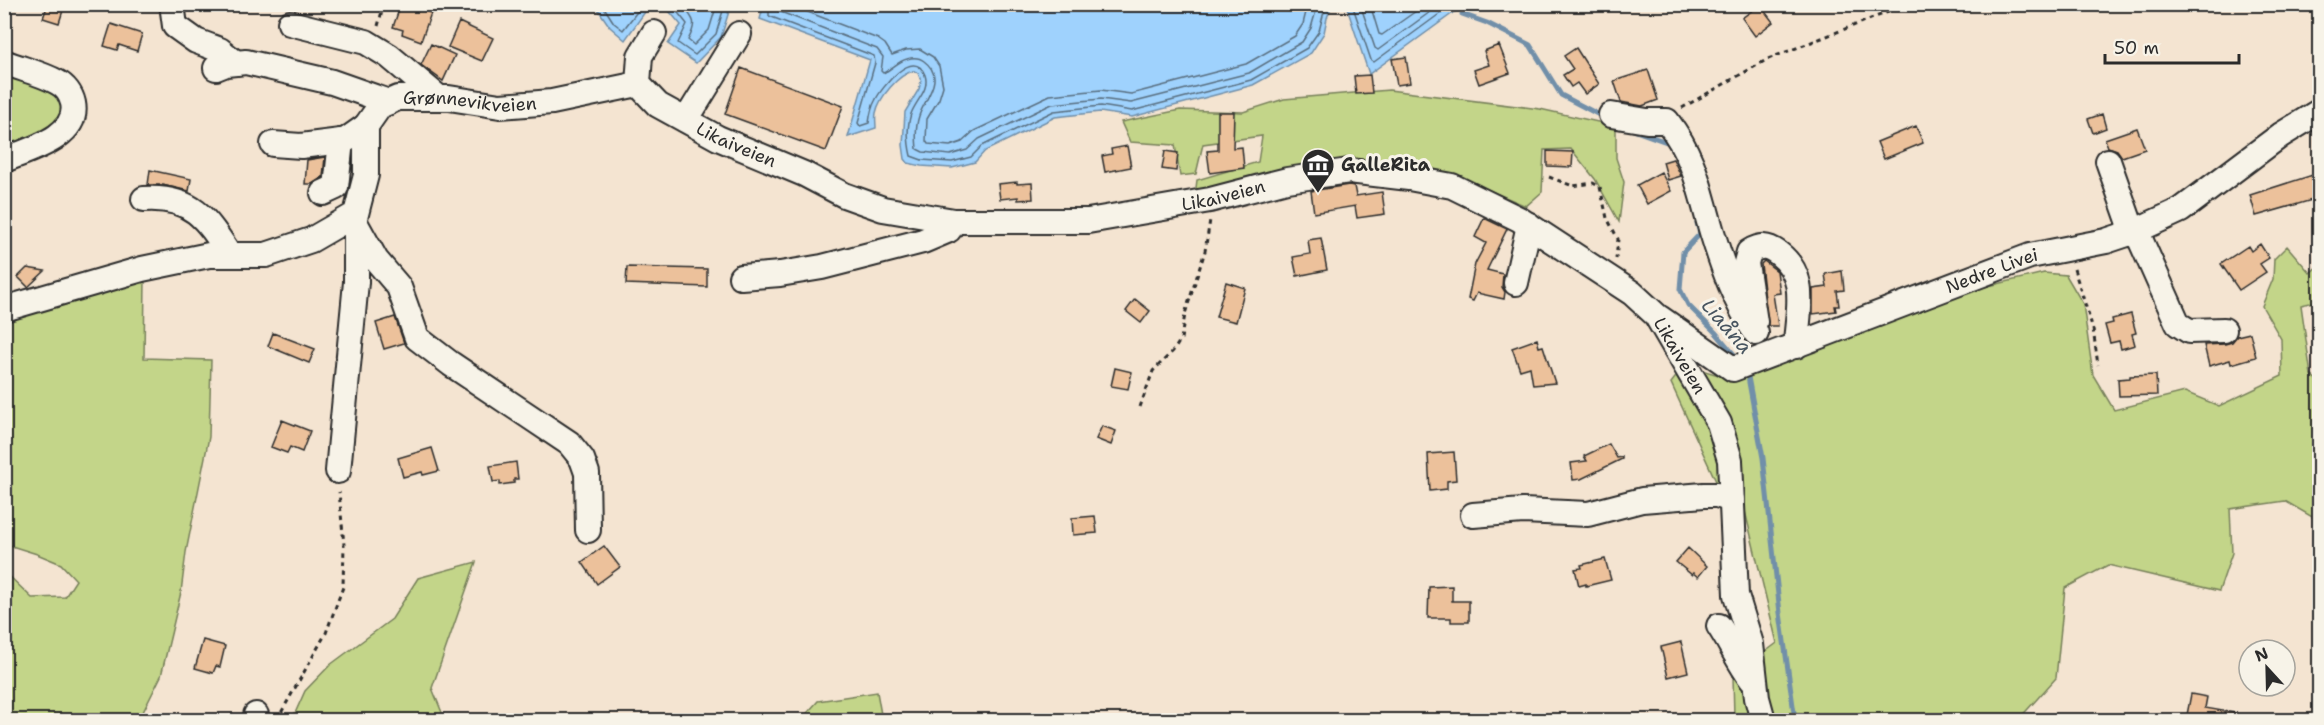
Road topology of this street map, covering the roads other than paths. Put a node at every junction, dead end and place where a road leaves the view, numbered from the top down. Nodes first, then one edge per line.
1 (172, 4) edge
2 (290, 23) dead end
3 (654, 33) dead end
4 (739, 34) dead end
5 (4, 62) edge
6 (638, 84) junction
7 (439, 98) junction
8 (389, 102) junction
9 (2319, 111) edge
10 (1611, 115) dead end
11 (686, 120) junction
12 (366, 126) junction
13 (341, 141) junction
14 (273, 144) dead end
15 (4, 160) edge
16 (2108, 161) dead end
17 (323, 193) dead end
18 (144, 199) dead end
19 (356, 219) junction
20 (954, 222) junction
21 (1528, 225) junction
22 (2135, 231) junction
23 (230, 255) junction
24 (741, 277) dead end
25 (1516, 283) dead end
26 (4, 309) edge
27 (1656, 315) junction
28 (2224, 330) dead end
29 (1756, 333) junction
30 (1796, 346) junction
31 (1759, 360) junction
32 (338, 471) road end
33 (1732, 500) junction
34 (1473, 515) dead end
35 (588, 530) dead end
36 (1719, 626) dead end
37 (1755, 684) junction
38 (1763, 720) edge

1 - 8 street
2 - 7 street
3 - 6 street
4 - 11 street
5 - 15 street
6 - 7 street, Grønnevikveien
6 - 11 street, Likaiveien
7 - 8 street, Grønnevikveien
8 - 12 street, Grønnevikveien
9 - 22 street, Nedre Livei
10 - 29 street
11 - 20 street, Likaiveien
12 - 13 street, Grønnevikveien
12 - 19 street
13 - 14 street
13 - 17 street
16 - 22 street
18 - 23 street
19 - 23 street
19 - 32 street
19 - 35 street
20 - 21 street, Likaiveien
20 - 24 street
21 - 25 street
21 - 27 street, Likaiveien
22 - 28 street
22 - 30 street, Nedre Livei
23 - 26 street
27 - 31 street, Nedre Livei
27 - 33 street, Likaiveien
29 - 30 street
29 - 31 street
30 - 31 street, Nedre Livei
33 - 34 street
33 - 37 street, Likaiveien
36 - 37 street
37 - 38 street, Likaiveien

